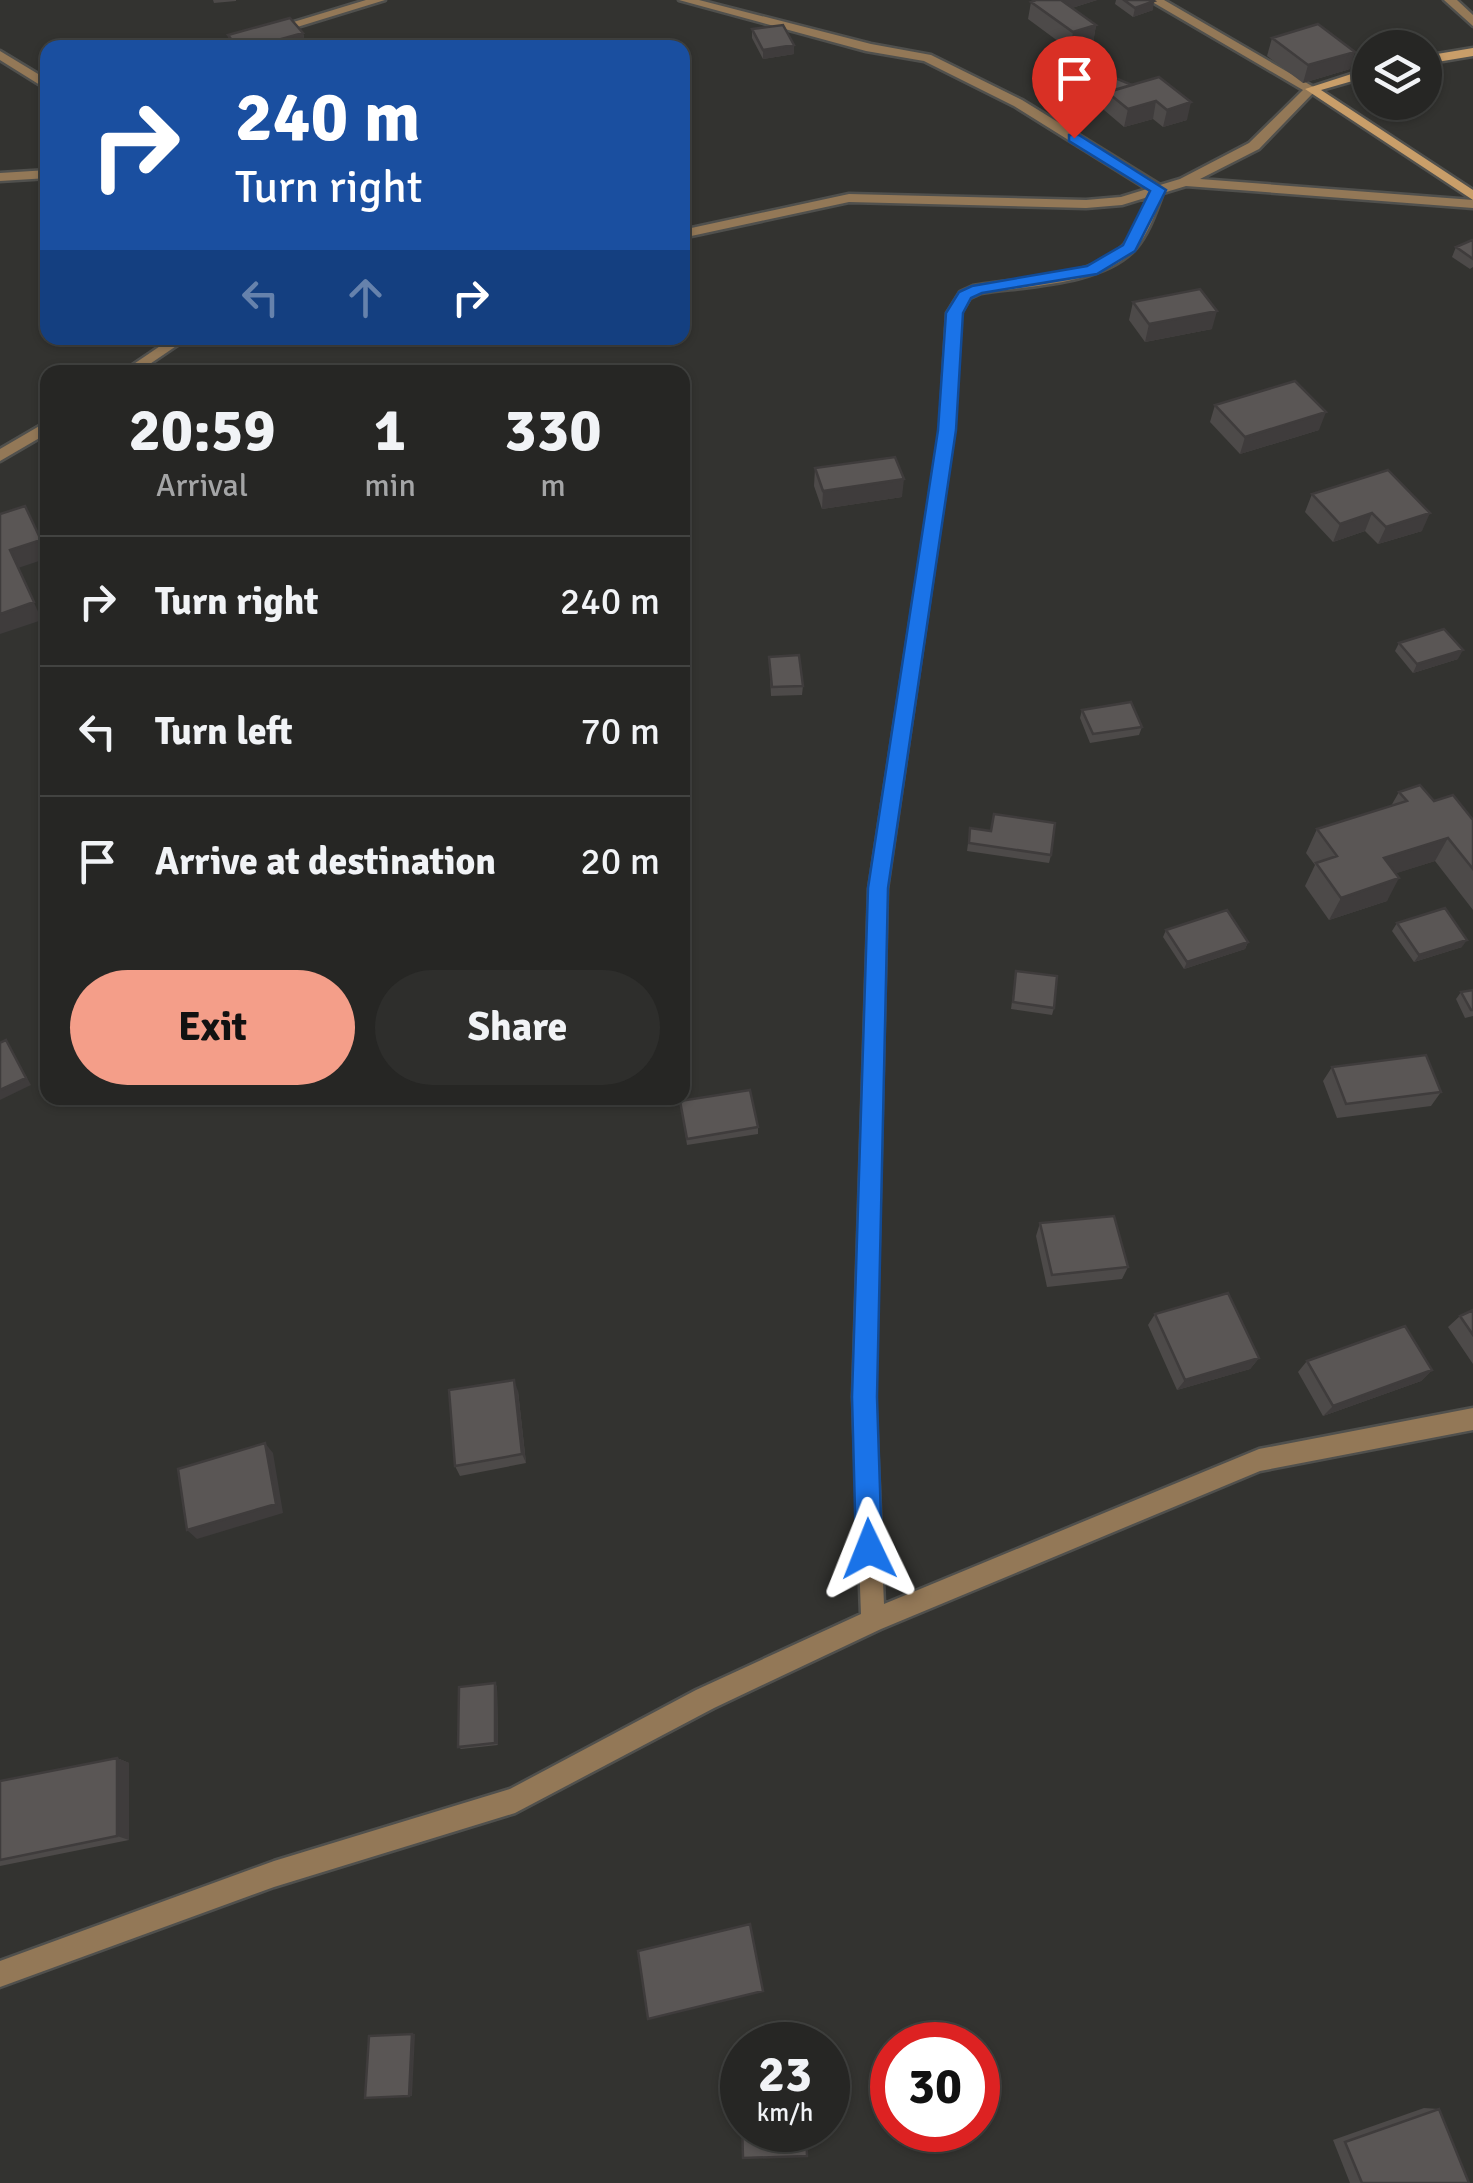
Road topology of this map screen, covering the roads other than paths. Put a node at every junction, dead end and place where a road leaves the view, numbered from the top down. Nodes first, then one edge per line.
1 (380, 0) edge
2 (685, 0) edge
3 (1155, 0) edge
4 (1450, 0) edge
5 (1473, 22) edge
6 (242, 40) edge
7 (1473, 52) edge
8 (0, 54) edge
9 (1442, 57) edge
10 (1352, 77) edge
11 (40, 81) edge
12 (1311, 89) junction
13 (40, 174) edge
14 (0, 177) edge
15 (1185, 182) junction
16 (1158, 190) junction
17 (1473, 200) edge
18 (690, 232) edge
19 (171, 345) edge
20 (140, 365) edge
21 (40, 431) edge
22 (0, 456) edge
23 (1473, 1419) edge
24 (872, 1620) junction
25 (0, 1974) edge

1 - 6 street
2 - 16 street
3 - 12 street
4 - 5 street
7 - 9 street
8 - 11 street
10 - 12 street
12 - 15 street
12 - 17 street
13 - 14 street
15 - 16 street
15 - 17 street
16 - 18 street
16 - 24 street
19 - 20 street
21 - 22 street
23 - 24 street
24 - 25 street

